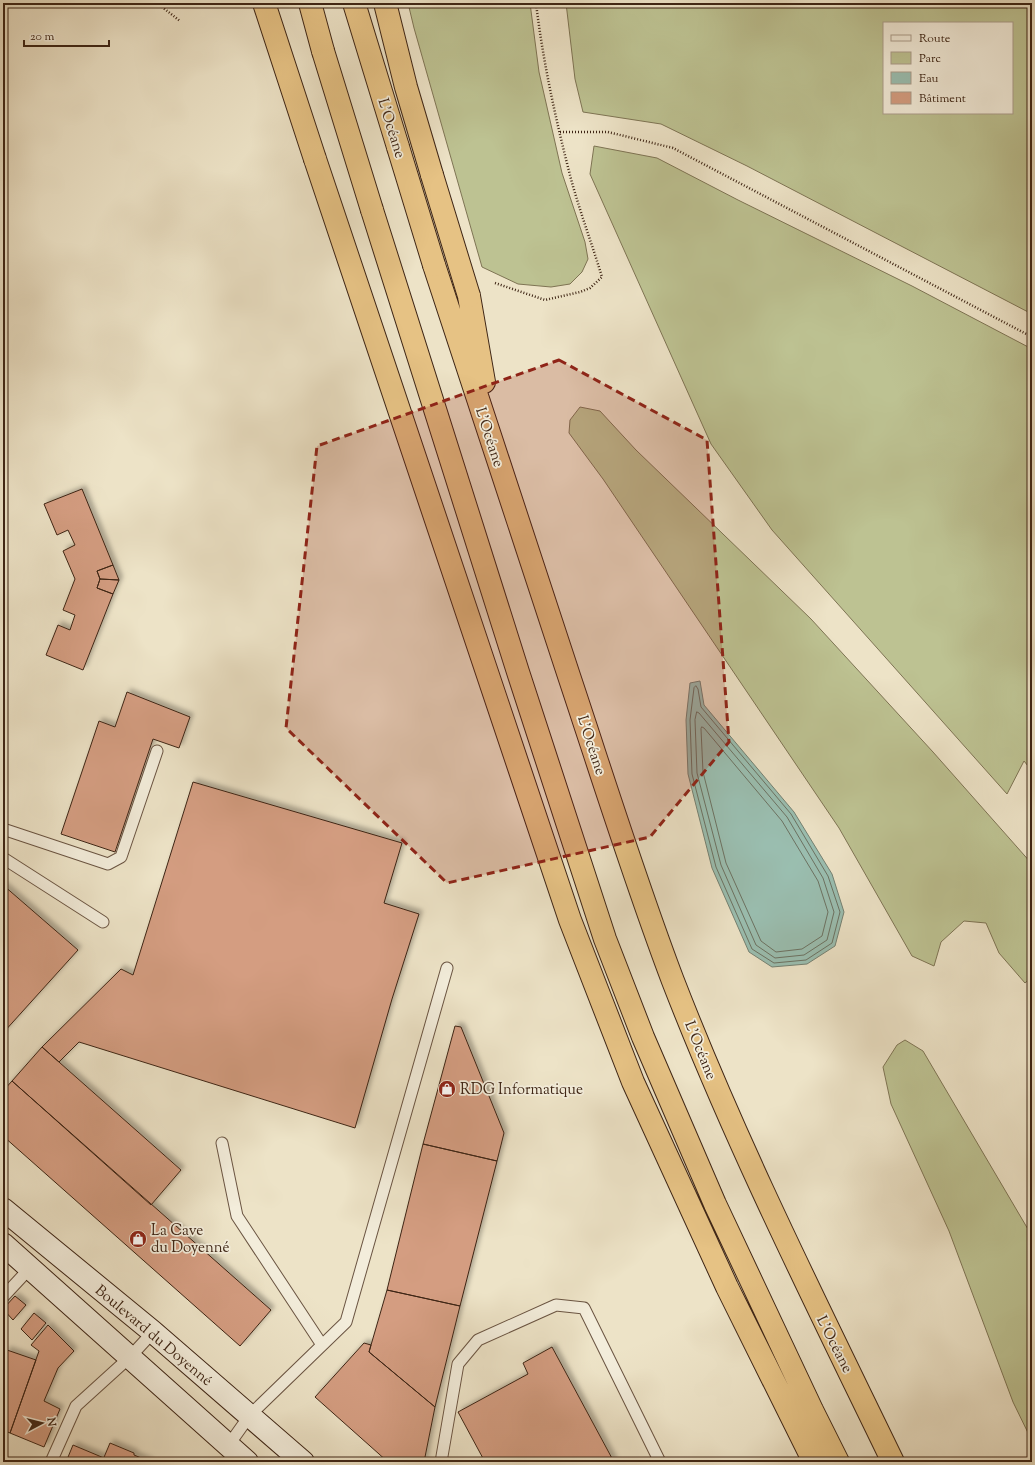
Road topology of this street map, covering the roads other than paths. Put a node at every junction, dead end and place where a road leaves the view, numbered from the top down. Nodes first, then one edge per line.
1 (264, 3) edge
2 (310, 3) edge
3 (354, 3) edge
4 (385, 3) edge
5 (499, 464) junction
6 (157, 751) dead end
7 (3, 829) edge
8 (3, 858) edge
9 (103, 922) dead end
10 (447, 968) dead end
11 (222, 1143) dead end
12 (3, 1209) edge
13 (3, 1244) edge
14 (30, 1268) junction
15 (3, 1297) edge
16 (153, 1332) junction
17 (322, 1345) junction
18 (130, 1357) junction
19 (250, 1415) junction
20 (228, 1446) junction
21 (51, 1462) edge
22 (247, 1462) edge
23 (302, 1462) edge
24 (441, 1462) edge
25 (660, 1462) edge
26 (814, 1462) edge
27 (838, 1462) edge
28 (893, 1462) edge

1 - 26 highway, bridge
2 - 27 highway, bridge
3 - 5 highway, L’Océane, bridge
4 - 5 highway, bridge
5 - 28 highway, L’Océane
6 - 7 lane
8 - 9 lane
10 - 17 lane
11 - 17 lane
12 - 16 main road, Boulevard du Doyenné
13 - 14 main road, Boulevard du Doyenné
14 - 15 lane
14 - 18 main road, Boulevard du Doyenné
16 - 18 lane
16 - 19 main road, Boulevard du Doyenné
17 - 19 lane
18 - 20 main road, Boulevard du Doyenné
18 - 21 lane
19 - 20 lane
19 - 23 main road, Boulevard du Doyenné
20 - 22 main road, Boulevard du Doyenné
24 - 25 lane

